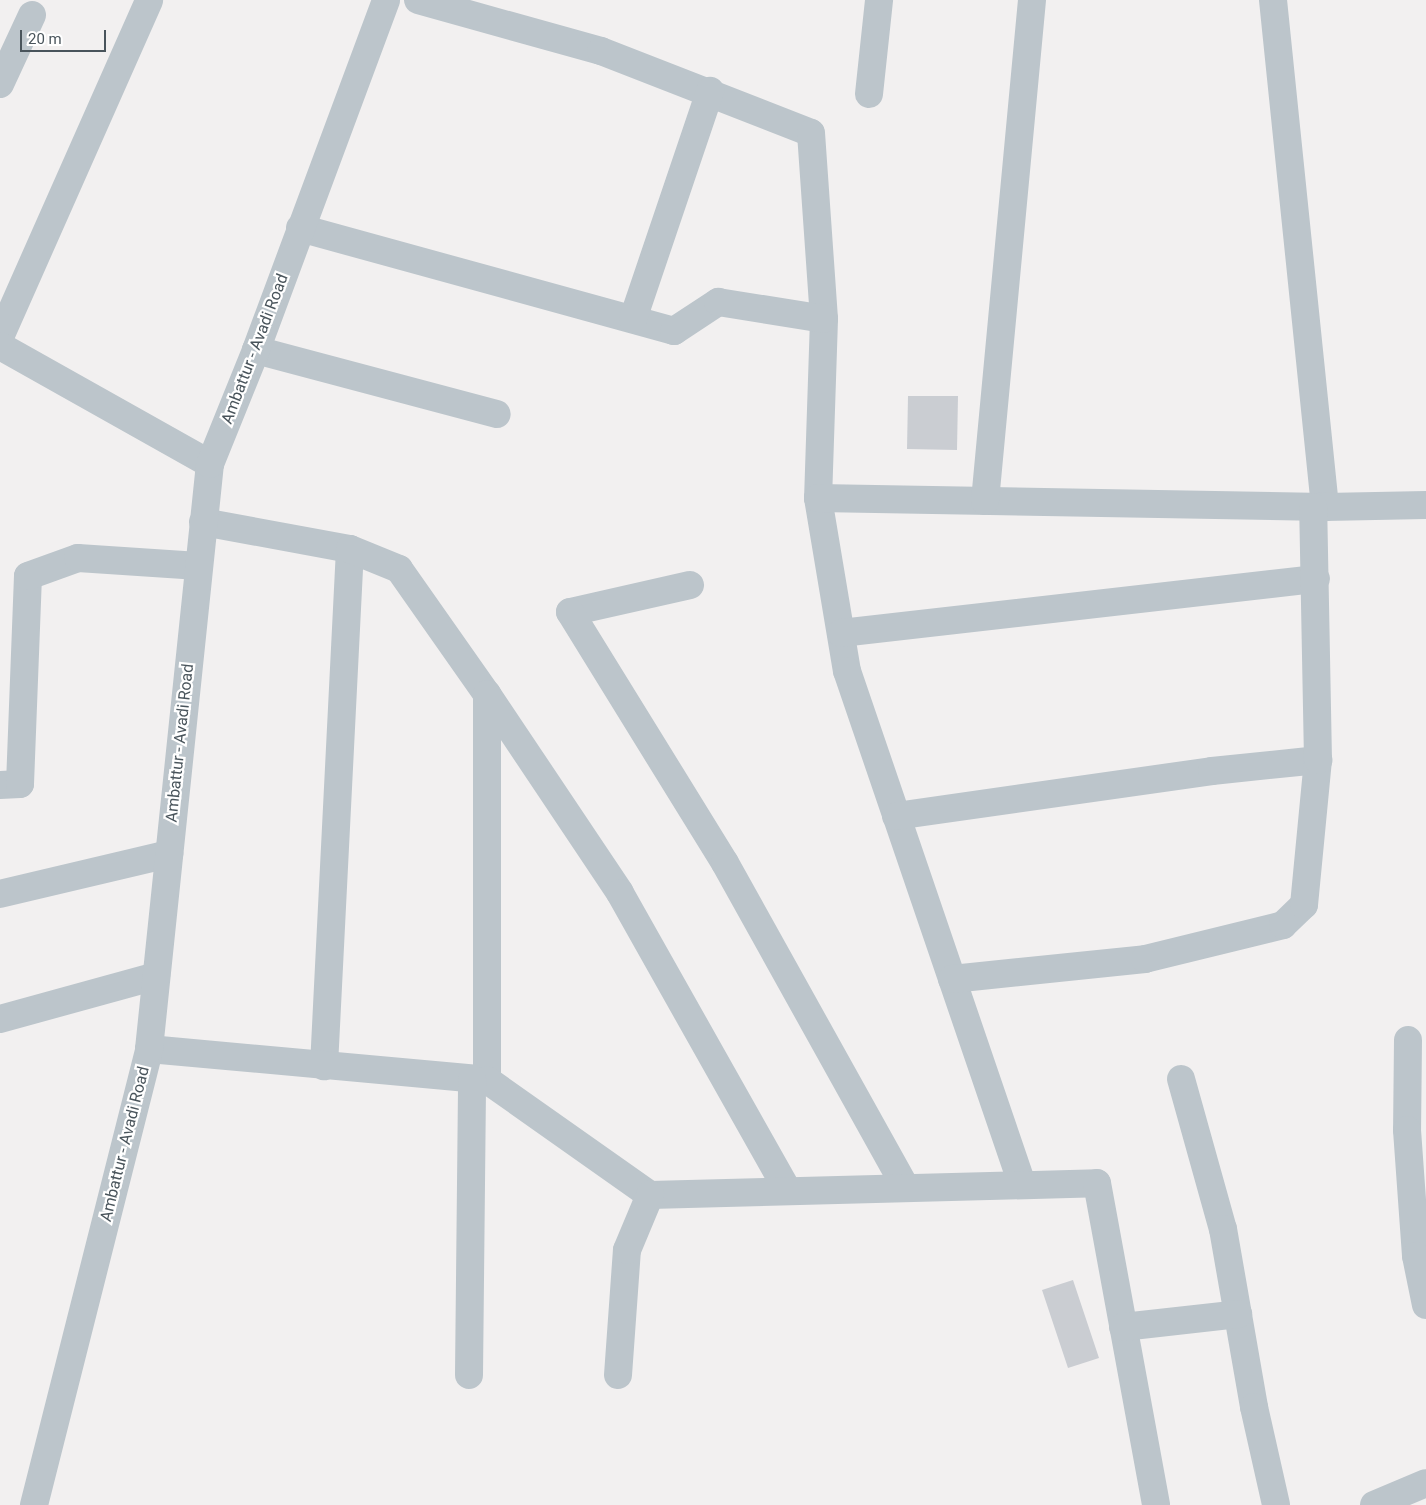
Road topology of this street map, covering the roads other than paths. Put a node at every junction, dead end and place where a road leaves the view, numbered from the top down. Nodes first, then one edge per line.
1 (149, 0) edge
2 (386, 0) edge
3 (418, 0) edge
4 (878, 0) edge
5 (1032, 0) edge
6 (1273, 0) edge
7 (32, 15) dead end
8 (0, 84) edge
9 (710, 91) junction
10 (869, 94) dead end
11 (300, 228) junction
12 (824, 318) junction
13 (634, 319) junction
14 (0, 337) edge
15 (0, 346) edge
16 (256, 350) junction
17 (497, 414) dead end
18 (210, 464) junction
19 (818, 498) junction
20 (985, 501) junction
21 (1426, 505) edge
22 (1319, 507) junction
23 (203, 522) junction
24 (350, 550) junction
25 (199, 566) junction
26 (1316, 579) junction
27 (690, 585) dead end
28 (841, 634) junction
29 (486, 694) junction
30 (1318, 760) junction
31 (0, 785) edge
32 (896, 816) junction
33 (169, 854) junction
34 (0, 894) edge
35 (156, 976) junction
36 (952, 979) junction
37 (0, 1019) edge
38 (1408, 1040) dead end
39 (149, 1049) junction
40 (324, 1066) junction
41 (1181, 1079) dead end
42 (479, 1080) junction
43 (1022, 1184) junction
44 (906, 1187) junction
45 (787, 1190) junction
46 (650, 1195) junction
47 (1426, 1305) edge
48 (1238, 1314) junction
49 (1123, 1327) junction
50 (469, 1375) dead end
51 (618, 1375) dead end
52 (1426, 1483) edge
53 (34, 1505) edge
54 (1156, 1505) edge
55 (1276, 1505) edge
56 (1374, 1505) edge

1 - 14 street
2 - 11 street, Ambattur - Avadi Road
3 - 9 street
4 - 10 street
5 - 20 street
6 - 22 street
7 - 8 street
9 - 12 street
9 - 13 street
11 - 13 street
11 - 16 street, Ambattur - Avadi Road
12 - 13 street
12 - 19 street
15 - 18 street
16 - 17 street
16 - 18 street, Ambattur - Avadi Road
18 - 23 street, Ambattur - Avadi Road
19 - 20 street
19 - 28 street
20 - 22 street
21 - 22 street
22 - 26 street
23 - 24 street
23 - 25 street, Ambattur - Avadi Road
24 - 29 street
24 - 40 street
25 - 31 street
25 - 33 street, Ambattur - Avadi Road
26 - 28 street
26 - 30 street
27 - 44 street
28 - 32 street
29 - 42 street
29 - 45 street
30 - 32 street
30 - 36 street
32 - 36 street
33 - 34 street
33 - 35 street, Ambattur - Avadi Road
35 - 37 street
35 - 39 street, Ambattur - Avadi Road
36 - 43 street
38 - 47 street
39 - 40 street
39 - 53 street, Ambattur - Avadi Road
40 - 42 street
41 - 48 street
42 - 46 street
42 - 50 street
43 - 44 street
43 - 49 street
44 - 45 street
45 - 46 street
46 - 51 street
48 - 49 street
48 - 55 street
49 - 54 street
52 - 56 street

